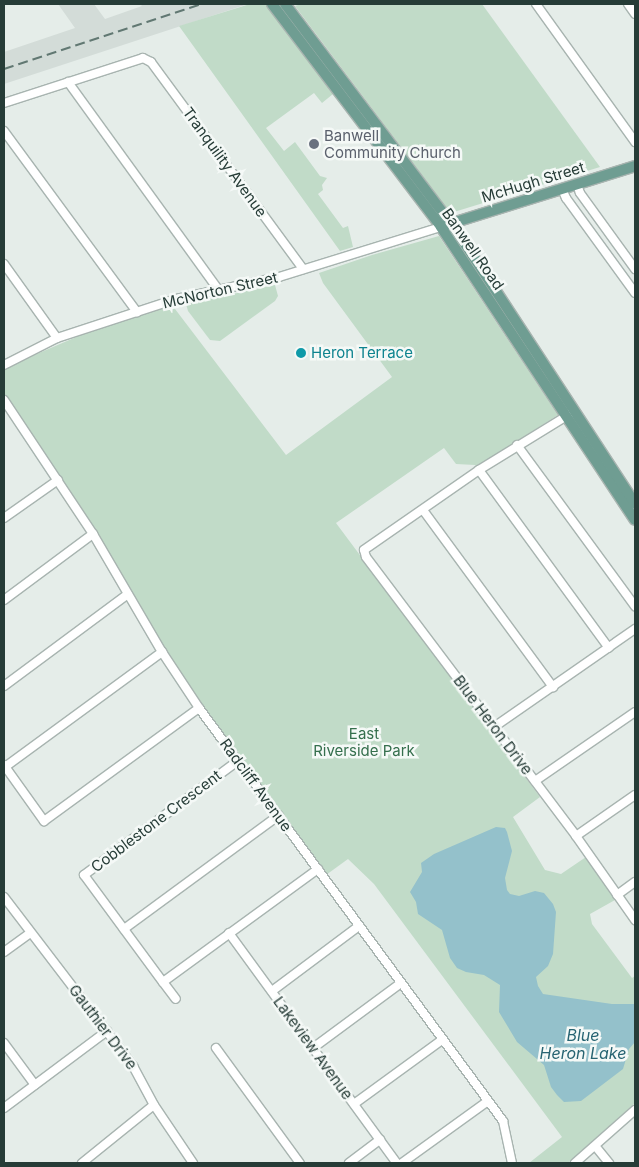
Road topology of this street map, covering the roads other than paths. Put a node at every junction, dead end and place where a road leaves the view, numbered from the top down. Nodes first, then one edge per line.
1 (272, 4) edge
2 (285, 4) edge
3 (536, 4) edge
4 (628, 4) edge
5 (635, 14) edge
6 (68, 82) junction
7 (4, 103) edge
8 (4, 132) edge
9 (635, 142) edge
10 (635, 166) edge
11 (577, 184) junction
12 (562, 189) junction
13 (451, 223) junction
14 (441, 227) junction
15 (4, 264) edge
16 (633, 266) edge
17 (303, 269) junction
18 (620, 271) junction
19 (218, 288) junction
20 (635, 293) edge
21 (137, 312) junction
22 (57, 338) junction
23 (4, 365) edge
24 (4, 400) edge
25 (570, 414) junction
26 (517, 445) junction
27 (479, 470) junction
28 (58, 480) junction
29 (635, 504) edge
30 (423, 510) junction
31 (4, 518) edge
32 (635, 520) edge
33 (92, 534) junction
34 (128, 594) junction
35 (4, 600) edge
36 (635, 606) edge
37 (635, 630) edge
38 (609, 648) junction
39 (162, 652) junction
40 (4, 686) edge
41 (553, 687) junction
42 (199, 708) junction
43 (635, 712) edge
44 (494, 727) junction
45 (239, 760) junction
46 (4, 766) edge
47 (535, 782) junction
48 (635, 795) edge
49 (279, 815) junction
50 (576, 836) junction
51 (318, 869) junction
52 (635, 882) edge
53 (617, 895) junction
54 (4, 897) edge
55 (635, 920) edge
56 (359, 926) junction
57 (124, 929) junction
58 (30, 933) junction
59 (229, 933) junction
60 (4, 952) edge
61 (163, 982) junction
62 (401, 983) junction
63 (272, 991) junction
64 (176, 999) dead end
65 (108, 1031) junction
66 (443, 1040) junction
67 (4, 1043) edge
68 (216, 1048) dead end
69 (313, 1048) junction
70 (35, 1085) junction
71 (488, 1101) junction
72 (354, 1104) junction
73 (154, 1105) junction
74 (4, 1108) edge
75 (635, 1110) edge
76 (380, 1140) junction
77 (596, 1147) junction
78 (82, 1163) edge
79 (194, 1163) edge
80 (300, 1163) edge
81 (349, 1163) edge
82 (397, 1163) edge
83 (402, 1163) edge
84 (512, 1163) edge
85 (575, 1163) edge
86 (609, 1163) edge

1 - 14 main road, Banwell Road
2 - 13 main road, Banwell Road
3 - 9 street
4 - 5 street
6 - 7 street
6 - 17 street, Tranquility Avenue
6 - 19 street
8 - 21 street
10 - 11 main road, McHugh Street
11 - 12 main road, McHugh Street
11 - 16 street
12 - 13 main road, McHugh Street
12 - 18 street
13 - 14 main road, McHugh Street
13 - 25 main road, Banwell Road
14 - 17 street, McNorton Street
14 - 25 main road, Banwell Road
15 - 22 street
16 - 18 street
17 - 19 street, McNorton Street
18 - 20 street
19 - 21 street, McNorton Street
21 - 22 street, McNorton Street
22 - 23 street, McNorton Street
24 - 28 street, Radcliff Avenue
25 - 26 street
25 - 29 main road, Banwell Road
25 - 32 main road, Banwell Road
26 - 27 street
26 - 36 street
27 - 30 street
27 - 38 street
28 - 31 street
28 - 33 street, Radcliff Avenue
30 - 41 street
30 - 44 street, Blue Heron Drive
33 - 34 street, Radcliff Avenue
33 - 35 street
34 - 39 street, Radcliff Avenue
34 - 40 street
37 - 38 street
38 - 41 street
39 - 42 street, Radcliff Avenue
39 - 46 street
41 - 44 street
42 - 45 street, Radcliff Avenue
42 - 46 street
43 - 47 street
44 - 47 street, Blue Heron Drive
45 - 49 street, Radcliff Avenue
45 - 57 street, Cobblestone Crescent
47 - 50 street, Blue Heron Drive
48 - 50 street
49 - 51 street, Radcliff Avenue
49 - 57 street
50 - 53 street, Blue Heron Drive
51 - 56 street, Radcliff Avenue
51 - 59 street
52 - 53 street
53 - 55 street, Blue Heron Drive
54 - 58 street, Gauthier Drive
56 - 62 street, Radcliff Avenue
56 - 63 street
57 - 61 street, Cobblestone Crescent
58 - 60 street
58 - 65 street, Gauthier Drive
59 - 61 street
59 - 63 street, Lakeview Avenue
61 - 64 street, Cobblestone Crescent
62 - 66 street, Radcliff Avenue
62 - 69 street
63 - 69 street, Lakeview Avenue
65 - 70 street
65 - 73 street, Gauthier Drive
66 - 71 street, Radcliff Avenue
66 - 72 street
67 - 70 street
68 - 80 street
69 - 72 street, Lakeview Avenue
70 - 74 street
71 - 83 street
71 - 84 street, Radcliff Avenue
72 - 76 street, Lakeview Avenue
73 - 78 street
73 - 79 street, Gauthier Drive
75 - 77 street
76 - 81 street
76 - 82 street, Lakeview Avenue
77 - 85 street
77 - 86 street

